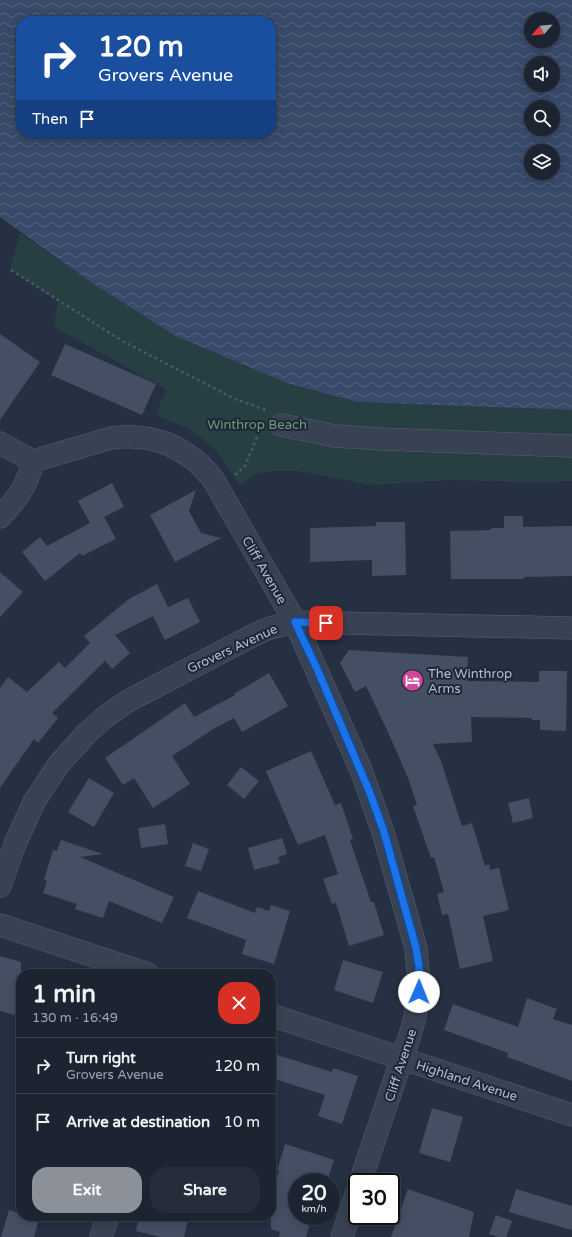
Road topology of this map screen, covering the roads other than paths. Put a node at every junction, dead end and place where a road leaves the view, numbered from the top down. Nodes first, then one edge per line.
1 (270, 421) road end
2 (0, 443) edge
3 (572, 446) edge
4 (33, 461) junction
5 (0, 517) edge
6 (295, 622) junction
7 (572, 628) edge
8 (0, 886) edge
9 (0, 925) edge
10 (133, 969) edge
11 (276, 1017) edge
12 (402, 1058) junction
13 (572, 1115) edge
14 (363, 1173) edge
15 (348, 1219) edge
16 (106, 1221) edge
17 (101, 1237) edge
18 (342, 1237) edge

1 - 3 street
2 - 4 street
4 - 5 street
4 - 6 street, Cliff Avenue
6 - 7 street, Grovers Avenue
6 - 8 street, Grovers Avenue
6 - 12 street, Cliff Avenue
9 - 10 street
11 - 12 street, Highland Avenue
12 - 13 street, Highland Avenue
12 - 14 street, Cliff Avenue
15 - 18 street
16 - 17 street

